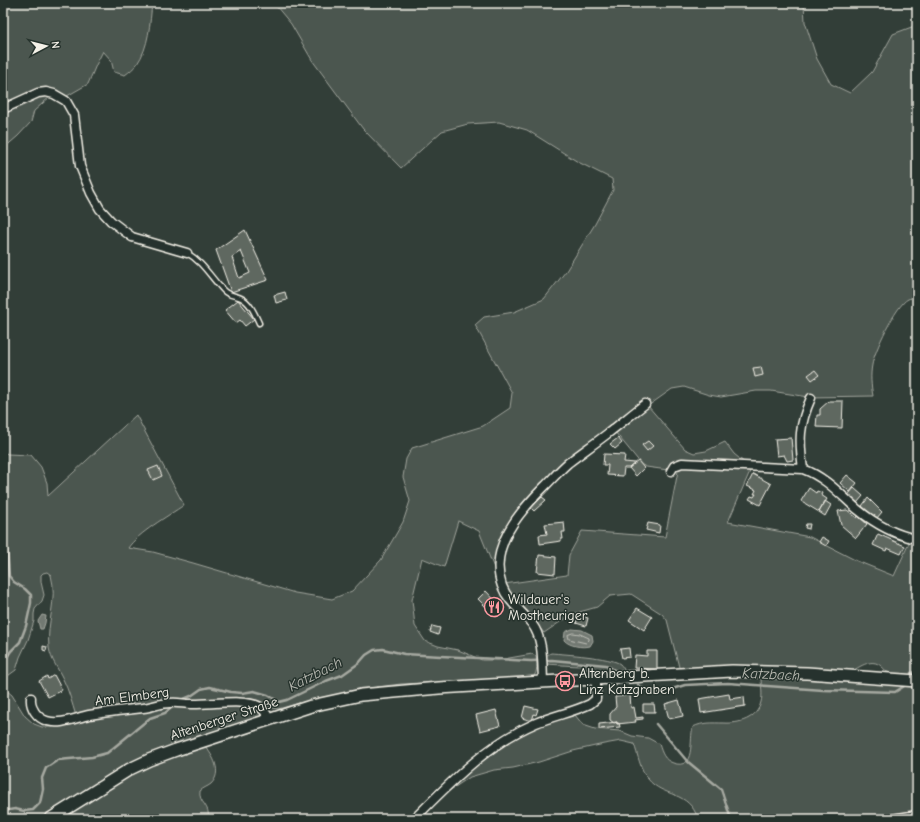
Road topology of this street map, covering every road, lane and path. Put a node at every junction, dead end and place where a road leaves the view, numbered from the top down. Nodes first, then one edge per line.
1 (3, 109) edge
2 (187, 253) joint
3 (259, 322) dead end
4 (811, 398) dead end
5 (645, 404) dead end
6 (803, 469) junction
7 (671, 471) dead end
8 (917, 539) edge
9 (596, 680) junction
10 (917, 681) edge
11 (543, 682) junction
12 (31, 698) dead end
13 (269, 719) junction
14 (917, 815) edge
15 (50, 819) edge
16 (414, 819) edge
17 (892, 819) edge

1 - 2 street
2 - 3 lane
4 - 6 street
5 - 11 street
6 - 7 street
6 - 8 street
9 - 10 street, Altenberger Straße
9 - 11 street, Altenberger Straße
9 - 16 street
11 - 13 street, Altenberger Straße
12 - 13 street, Am Elmberg
13 - 15 street, Altenberger Straße
14 - 17 street

